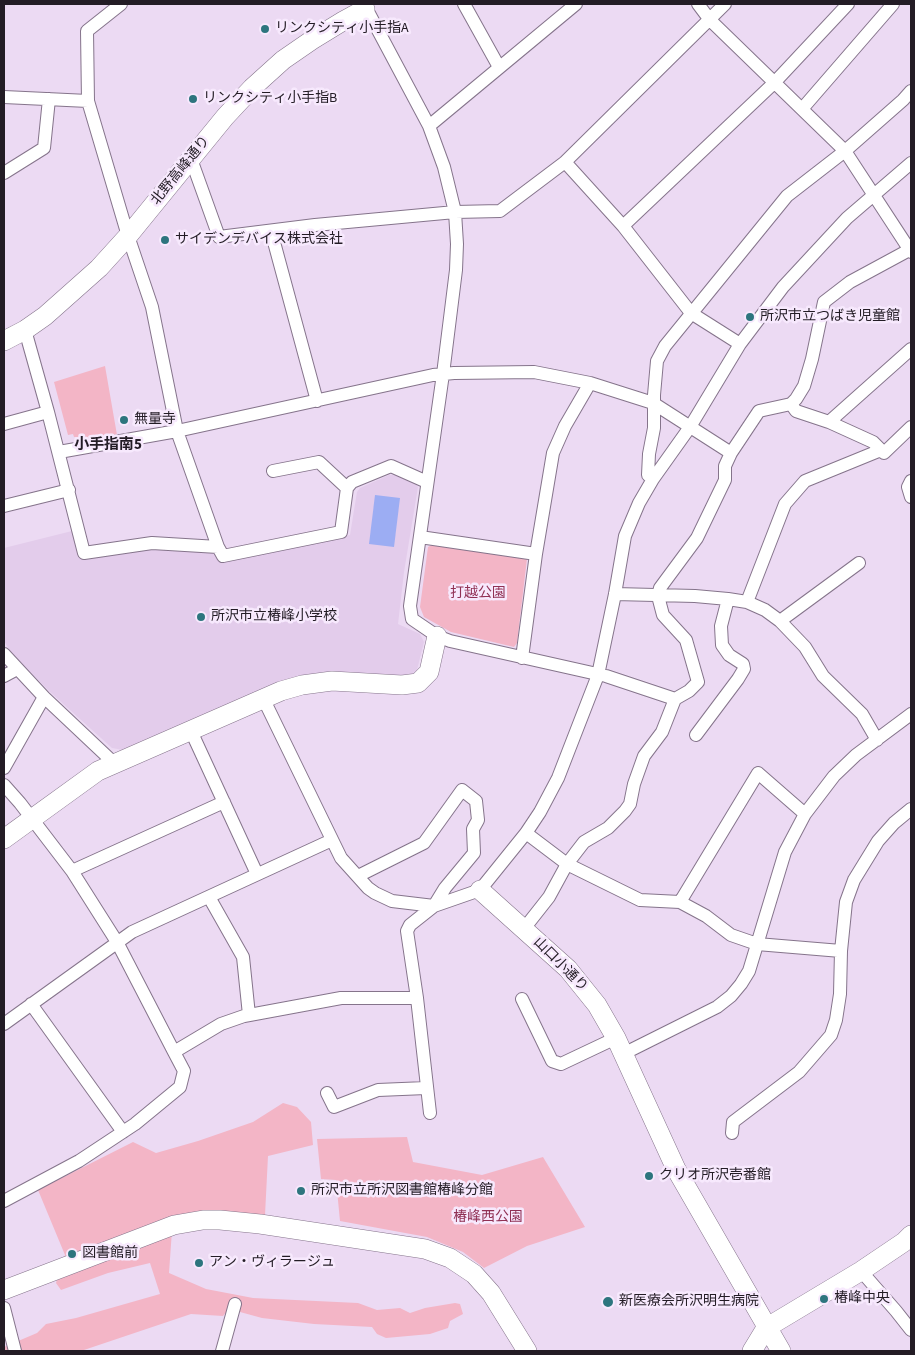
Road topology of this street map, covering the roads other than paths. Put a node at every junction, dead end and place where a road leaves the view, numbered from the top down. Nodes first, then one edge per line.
1 (122, 4) edge
2 (464, 4) edge
3 (576, 4) edge
4 (698, 4) edge
5 (725, 4) edge
6 (848, 4) edge
7 (893, 4) edge
8 (368, 6) edge
9 (710, 20) junction
10 (499, 67) junction
11 (774, 82) junction
12 (911, 91) edge
13 (4, 97) edge
14 (49, 99) junction
15 (88, 101) junction
16 (802, 109) junction
17 (429, 126) junction
18 (845, 151) junction
19 (191, 159) junction
20 (565, 162) junction
21 (911, 163) edge
22 (4, 172) edge
23 (874, 194) junction
24 (454, 212) junction
25 (623, 226) junction
26 (271, 231) junction
27 (128, 236) junction
28 (911, 250) edge
29 (691, 313) junction
30 (25, 330) junction
31 (4, 341) edge
32 (740, 344) junction
33 (911, 349) edge
34 (443, 374) junction
35 (590, 383) junction
36 (317, 401) junction
37 (653, 403) junction
38 (791, 404) junction
39 (48, 412) junction
40 (829, 422) junction
41 (4, 424) edge
42 (690, 427) junction
43 (911, 427) edge
44 (177, 431) junction
45 (881, 450) junction
46 (59, 452) junction
47 (731, 453) junction
48 (273, 471) dead end
49 (653, 479) junction
50 (911, 481) edge
51 (427, 482) junction
52 (347, 488) junction
53 (69, 490) junction
54 (911, 497) edge
55 (4, 506) edge
56 (420, 537) junction
57 (218, 547) junction
58 (536, 554) junction
59 (859, 563) dead end
60 (616, 594) junction
61 (658, 596) junction
62 (728, 599) junction
63 (747, 602) junction
64 (780, 621) junction
65 (437, 636) junction
66 (4, 654) edge
67 (522, 658) junction
68 (17, 669) junction
69 (598, 675) junction
70 (4, 676) edge
71 (44, 697) junction
72 (675, 699) junction
73 (264, 700) junction
74 (911, 714) edge
75 (191, 731) junction
76 (696, 735) dead end
77 (877, 740) junction
78 (114, 763) junction
79 (4, 768) edge
80 (4, 785) edge
81 (224, 802) junction
82 (911, 809) edge
83 (804, 814) junction
84 (32, 819) junction
85 (526, 833) junction
86 (4, 839) edge
87 (332, 840) junction
88 (567, 864) junction
89 (72, 871) junction
90 (257, 874) junction
91 (358, 876) junction
92 (480, 890) junction
93 (209, 897) junction
94 (680, 902) junction
95 (434, 906) junction
96 (524, 930) junction
97 (117, 942) junction
98 (757, 944) junction
99 (840, 951) junction
100 (417, 998) junction
101 (522, 999) dead end
102 (31, 1004) junction
103 (249, 1015) junction
104 (4, 1024) edge
105 (619, 1046) junction
106 (174, 1052) junction
107 (426, 1088) junction
108 (327, 1093) dead end
109 (430, 1112) dead end
110 (123, 1132) junction
111 (732, 1133) dead end
112 (4, 1200) edge
113 (911, 1235) edge
114 (862, 1271) junction
115 (4, 1290) edge
116 (235, 1304) dead end
117 (4, 1308) edge
118 (766, 1328) junction
119 (911, 1330) edge
120 (16, 1351) edge
121 (222, 1351) edge
122 (526, 1351) edge
123 (752, 1351) edge
124 (781, 1351) edge

1 - 15 street
2 - 10 street
3 - 10 street
4 - 9 street
5 - 9 street
6 - 11 street
7 - 16 street
8 - 17 street
8 - 19 street, 北野高峰通り
9 - 11 street
9 - 20 street
10 - 17 street
11 - 16 street
11 - 25 street
12 - 18 street
13 - 14 street
14 - 15 street
14 - 22 street
15 - 27 street
16 - 18 street
17 - 24 street
18 - 23 street
18 - 29 street
19 - 26 street
19 - 27 street, 北野高峰通り
20 - 24 street
20 - 25 street
21 - 23 street
23 - 28 street
23 - 32 street
24 - 26 street
24 - 34 street
25 - 29 street
26 - 36 street
27 - 30 street, 北野高峰通り
27 - 44 street
28 - 38 street
29 - 32 street
29 - 37 street
30 - 31 street, 北野高峰通り
30 - 39 street
32 - 42 street
33 - 40 street
34 - 35 street
34 - 36 street
34 - 51 street
35 - 37 street
35 - 58 street
36 - 44 street
37 - 42 street
37 - 49 street
38 - 40 street
38 - 47 street
39 - 41 street
39 - 46 street
40 - 45 street
42 - 47 street
42 - 49 street
43 - 45 street
44 - 46 street
44 - 57 street
45 - 63 street
46 - 53 street
47 - 61 street
48 - 52 street
49 - 60 street
50 - 54 street
51 - 52 street
51 - 56 street
52 - 57 street
53 - 55 street
53 - 57 street
56 - 58 street
56 - 65 street
58 - 67 street
59 - 64 street
60 - 61 street
60 - 69 street
61 - 62 street
61 - 72 street
62 - 63 street
62 - 76 street
63 - 64 street
64 - 77 street
65 - 67 street
65 - 73 street
66 - 68 street
67 - 69 street
68 - 70 street
68 - 71 street
69 - 72 street
69 - 85 street
71 - 78 street
71 - 79 street
72 - 88 street
73 - 75 street
73 - 87 street
74 - 77 street
75 - 78 street
75 - 81 street
77 - 83 street
78 - 84 street
80 - 84 street
81 - 89 street
81 - 90 street
82 - 99 street
83 - 94 street
83 - 98 street
84 - 86 street
84 - 89 street
85 - 88 street
85 - 92 street
87 - 90 street
87 - 91 street
88 - 94 street
88 - 96 street
89 - 97 street
90 - 93 street
91 - 95 street
91 - 95 street
92 - 95 street
92 - 96 street, 山口小通り
93 - 97 street
93 - 103 street
94 - 98 street
95 - 100 street
96 - 105 street, 山口小通り
97 - 102 street
97 - 106 street
98 - 99 street
98 - 105 street
99 - 111 street
100 - 103 street
100 - 107 street
101 - 105 street
102 - 104 street
102 - 110 street
103 - 106 street
105 - 118 street, 山口小通り
106 - 110 street
107 - 108 street
107 - 109 street
110 - 112 street
113 - 114 street
114 - 118 street
114 - 119 street
115 - 122 street
116 - 121 street
117 - 120 street
118 - 123 street
118 - 124 street, 山口小通り

